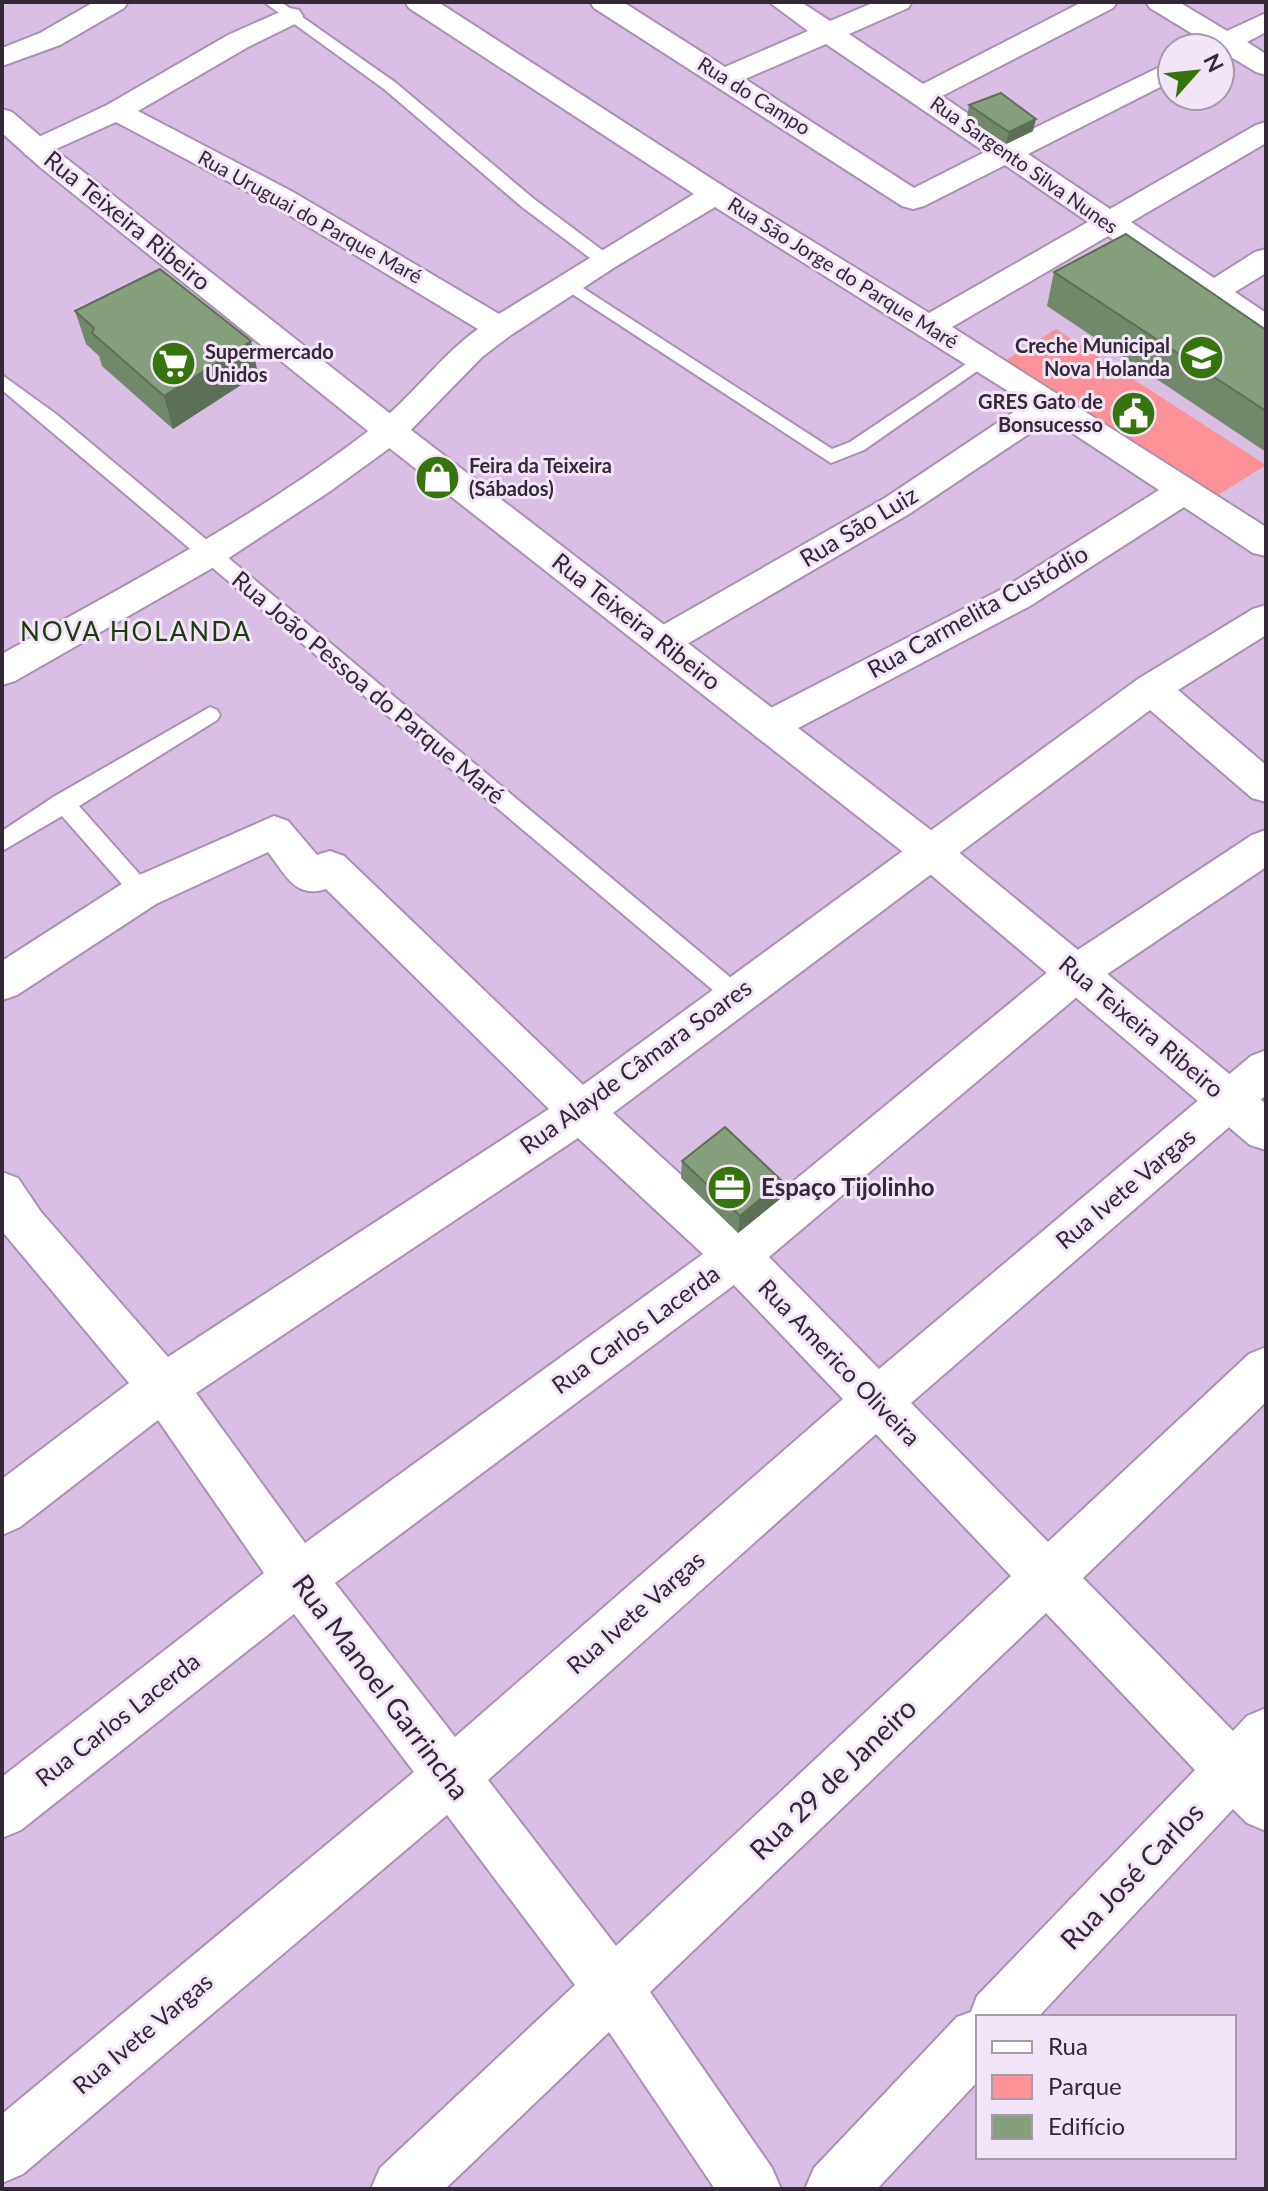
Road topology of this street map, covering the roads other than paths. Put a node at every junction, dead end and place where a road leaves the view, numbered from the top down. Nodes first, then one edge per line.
1 (114, 2) edge
2 (419, 2) edge
3 (604, 2) edge
4 (783, 2) edge
5 (898, 2) edge
6 (1103, 2) edge
7 (1160, 2) edge
8 (280, 9) edge
9 (1266, 21) edge
10 (1203, 32) edge
11 (829, 33) junction
12 (1236, 37) edge
13 (1236, 52) edge
14 (2, 58) edge
15 (1266, 66) edge
16 (724, 78) junction
17 (1156, 78) edge
18 (923, 95) junction
19 (117, 111) junction
20 (2, 118) edge
21 (1266, 131) edge
22 (36, 149) junction
23 (1006, 153) junction
24 (715, 194) junction
25 (1105, 222) junction
26 (1266, 259) edge
27 (604, 260) junction
28 (569, 284) junction
29 (1212, 293) junction
30 (930, 326) junction
31 (500, 328) junction
32 (1266, 328) edge
33 (984, 360) junction
34 (2, 381) edge
35 (1051, 403) junction
36 (390, 431) junction
37 (1183, 491) junction
38 (1266, 544) edge
39 (208, 554) junction
40 (1266, 618) edge
41 (662, 642) junction
42 (6, 661) edge
43 (1151, 689) junction
44 (210, 715) dead end
45 (769, 726) junction
46 (1266, 787) edge
47 (63, 802) junction
48 (2, 842) edge
49 (1266, 846) edge
50 (931, 852) junction
51 (142, 892) junction
52 (1076, 973) junction
53 (2, 983) edge
54 (735, 995) junction
55 (1254, 1100) edge
56 (581, 1112) junction
57 (10, 1221) edge
58 (737, 1256) junction
59 (1266, 1370) edge
60 (163, 1387) junction
61 (876, 1402) junction
62 (2, 1510) edge
63 (1045, 1577) junction
64 (299, 1578) junction
65 (1255, 1770) edge
66 (449, 1778) junction
67 (2, 1811) edge
68 (613, 1988) junction
69 (1000, 2015) edge
70 (976, 2040) edge
71 (2, 2153) edge
72 (401, 2189) edge
73 (751, 2189) edge
74 (835, 2189) edge

1 - 14 street
2 - 24 street, Rua São Jorge do Parque Maré
3 - 16 street, Rua do Campo
4 - 11 street, Rua Sargento Silva Nunes
5 - 11 street
6 - 18 street
7 - 10 street
8 - 19 street
8 - 27 lane
9 - 12 street
11 - 16 street
11 - 18 street, Rua Sargento Silva Nunes
13 - 15 street
16 - 23 street, Rua do Campo
17 - 23 street
18 - 23 street, Rua Sargento Silva Nunes
19 - 22 street
19 - 31 street, Rua Uruguai do Parque Maré
20 - 22 street, Rua Teixeira Ribeiro
21 - 25 street
22 - 36 street, Rua Teixeira Ribeiro
23 - 25 street, Rua Sargento Silva Nunes
24 - 27 street
24 - 30 street, Rua São Jorge do Parque Maré
25 - 29 street, Rua Sargento Silva Nunes
25 - 30 street
26 - 29 street
27 - 28 street
28 - 31 street
28 - 33 lane
29 - 32 street, Rua Sargento Silva Nunes
30 - 33 street, Rua São Jorge do Parque Maré
31 - 36 street
33 - 35 street, Rua São Jorge do Parque Maré
34 - 39 lane, Rua João Pessoa do Parque Maré
35 - 37 street, Rua São Jorge do Parque Maré
35 - 41 street, Rua São Luiz
36 - 39 street
36 - 41 street, Rua Teixeira Ribeiro
37 - 38 street, Rua São Jorge do Parque Maré
37 - 45 street, Rua Carmelita Custódio
39 - 42 street
39 - 54 lane, Rua João Pessoa do Parque Maré
40 - 43 street, Rua Alayde Câmara Soares
41 - 45 street, Rua Teixeira Ribeiro
43 - 46 street
43 - 50 street, Rua Alayde Câmara Soares
44 - 47 lane
45 - 50 street, Rua Teixeira Ribeiro
47 - 48 lane
47 - 51 lane
49 - 52 street, Rua Carlos Lacerda
50 - 52 street, Rua Teixeira Ribeiro
50 - 54 street, Rua Alayde Câmara Soares
51 - 53 street
51 - 56 street, Rua Americo Oliveira
52 - 55 street, Rua Teixeira Ribeiro
52 - 58 street, Rua Carlos Lacerda
54 - 56 street, Rua Alayde Câmara Soares
55 - 61 street, Rua Ivete Vargas
56 - 58 street, Rua Americo Oliveira
56 - 60 street, Rua Alayde Câmara Soares
57 - 60 street, Rua Manoel Garrincha
58 - 61 street, Rua Americo Oliveira
58 - 64 street, Rua Carlos Lacerda
59 - 63 street, Rua 29 de Janeiro
60 - 62 street, Rua Alayde Câmara Soares
60 - 64 street, Rua Manoel Garrincha
61 - 63 street, Rua Americo Oliveira
61 - 66 street, Rua Ivete Vargas
63 - 65 street, Rua Americo Oliveira
63 - 68 street, Rua 29 de Janeiro
64 - 66 street, Rua Manoel Garrincha
64 - 67 street, Rua Carlos Lacerda
65 - 69 street, Rua José Carlos
66 - 68 street, Rua Manoel Garrincha
66 - 71 street, Rua Ivete Vargas
68 - 72 street, Rua 29 de Janeiro
68 - 73 street, Rua Manoel Garrincha
70 - 74 street

